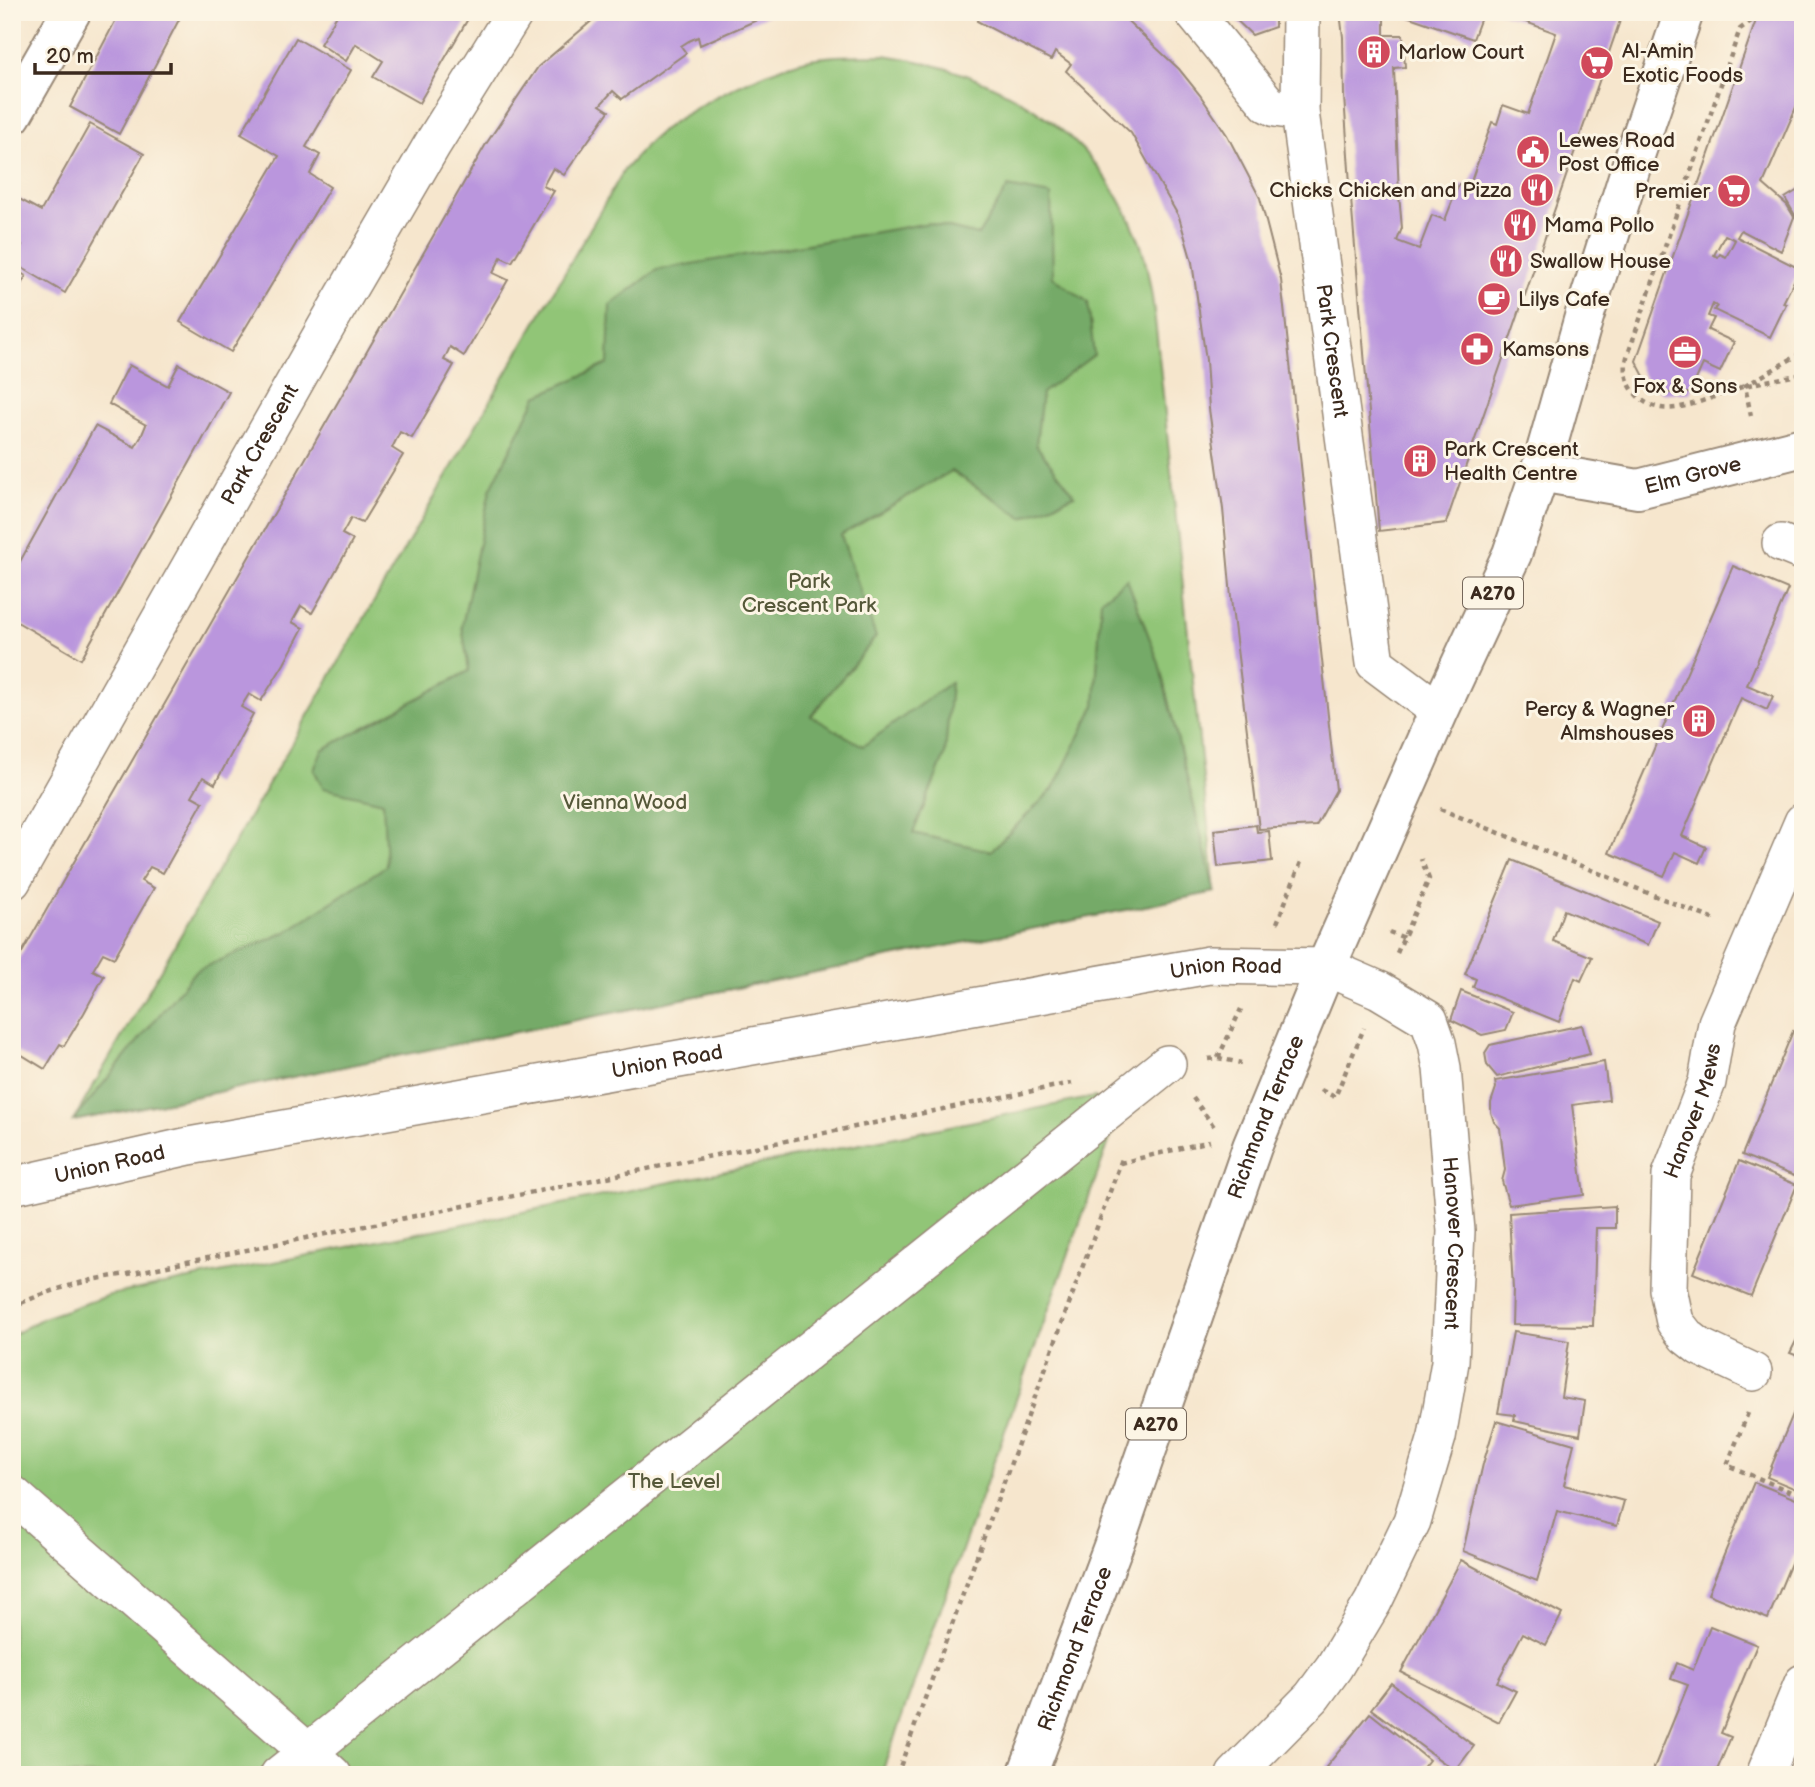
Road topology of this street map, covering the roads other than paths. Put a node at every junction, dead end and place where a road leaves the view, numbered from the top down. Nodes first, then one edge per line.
1 (71, 12) edge
2 (515, 12) edge
3 (1193, 12) edge
4 (1301, 12) edge
5 (1684, 12) edge
6 (1300, 112) junction
7 (12, 115) edge
8 (1803, 447) edge
9 (1540, 472) junction
10 (1438, 712) junction
11 (1803, 822) edge
12 (12, 881) edge
13 (1326, 967) junction
14 (1167, 1063) road end
15 (12, 1186) edge
16 (1753, 1372) road end
17 (12, 1494) edge
18 (1803, 1683) edge
19 (320, 1763) edge
20 (279, 1775) edge
21 (1027, 1775) edge
22 (1235, 1775) edge
23 (1765, 1775) edge

1 - 7 main road
2 - 12 street, Park Crescent
3 - 6 street
4 - 6 street, Park Crescent
5 - 9 main road, A270
6 - 10 street, Park Crescent
8 - 9 main road, Elm Grove
9 - 10 main road, Richmond Terrace / A270
10 - 13 main road, Richmond Terrace / A270
11 - 16 street, Hanover Mews
13 - 15 street, Union Road
13 - 21 main road, Richmond Terrace / A270
13 - 22 street, Hanover Crescent
14 - 19 street
17 - 19 street
18 - 23 street
19 - 20 street

